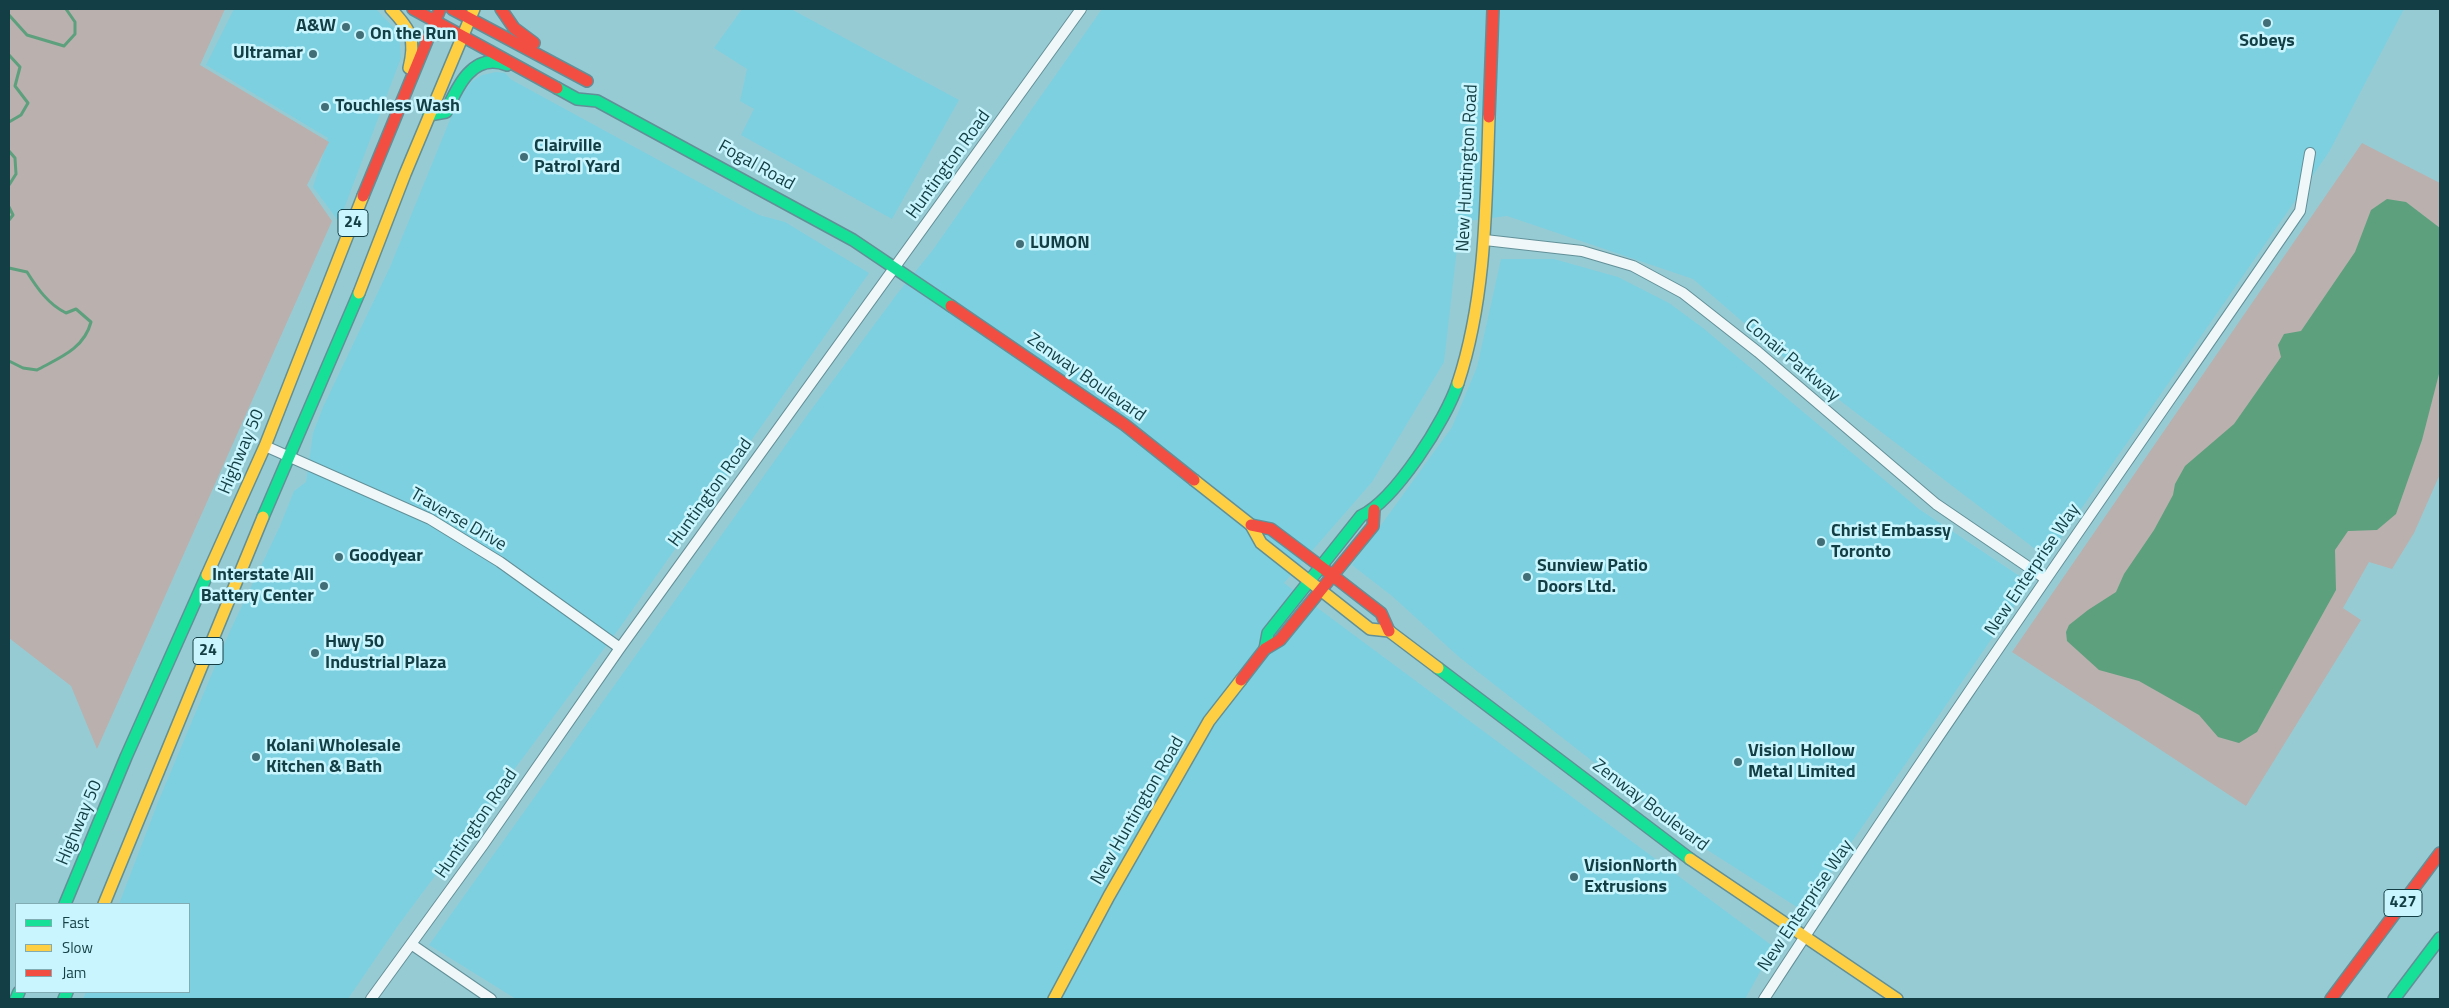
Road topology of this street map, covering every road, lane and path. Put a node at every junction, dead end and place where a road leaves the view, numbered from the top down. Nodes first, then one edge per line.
1 (391, 9) edge
2 (413, 9) edge
3 (440, 9) edge
4 (452, 9) edge
5 (501, 9) edge
6 (1081, 9) edge
7 (1493, 9) edge
8 (472, 14) edge
9 (435, 21) junction
10 (462, 36) junction
11 (587, 81) junction
12 (403, 98) junction
13 (577, 98) junction
14 (597, 101) junction
15 (430, 115) junction
16 (2310, 153) dead end
17 (1485, 240) junction
18 (894, 268) junction
19 (266, 446) junction
20 (288, 456) junction
21 (1374, 510) junction
22 (1251, 525) junction
23 (1321, 567) junction
24 (1332, 575) junction
25 (2046, 579) junction
26 (1310, 581) junction
27 (1321, 590) junction
28 (1389, 631) junction
29 (620, 648) junction
30 (1265, 649) junction
31 (2440, 853) edge
32 (65, 903) edge
33 (104, 903) edge
34 (1805, 937) junction
35 (2440, 938) edge
36 (411, 944) junction
37 (371, 999) edge
38 (490, 999) edge
39 (1054, 999) edge
40 (1764, 999) edge
41 (1897, 999) edge
42 (2331, 999) edge
43 (2394, 999) edge

1 - 12 main road
2 - 9 main road, Fogal Road
3 - 9 main road, Highway 50 / 24
4 - 8 main road
5 - 11 main road
6 - 18 street, Huntington Road
7 - 17 main road, New Huntington Road
8 - 10 main road, 24
8 - 11 main road
9 - 10 main road, Fogal Road
9 - 12 main road, Highway 50 / 24
10 - 13 main road, Fogal Road
10 - 15 main road, 24
11 - 14 main road
12 - 19 main road, Highway 50 / 24
13 - 14 main road, Fogal Road
13 - 15 main road
14 - 18 main road, Fogal Road
15 - 20 main road, 24
16 - 25 street, New Enterprise Way
17 - 21 main road, New Huntington Road
17 - 25 street, Conair Parkway
18 - 22 main road, Zenway Boulevard
18 - 29 street, Huntington Road
19 - 20 street, Traverse Drive
19 - 32 main road, Highway 50 / 24
20 - 29 street, Traverse Drive
20 - 33 main road, 24
21 - 23 main road, New Huntington Road
21 - 24 main road, New Huntington Road
22 - 23 main road, Zenway Boulevard
22 - 26 main road, Zenway Boulevard
23 - 24 main road, Zenway Boulevard
23 - 26 main road, New Huntington Road
24 - 27 main road, New Huntington Road
24 - 28 main road, Zenway Boulevard
25 - 34 street, New Enterprise Way
26 - 27 main road, Zenway Boulevard
26 - 30 main road, New Huntington Road
27 - 28 main road, Zenway Boulevard
27 - 30 main road, New Huntington Road
28 - 34 main road, Zenway Boulevard
29 - 36 street, Huntington Road
30 - 39 main road, New Huntington Road
31 - 42 main road, 427
34 - 40 street, New Enterprise Way
34 - 41 main road, Zenway Boulevard
35 - 43 main road
36 - 37 street, Huntington Road
36 - 38 street

